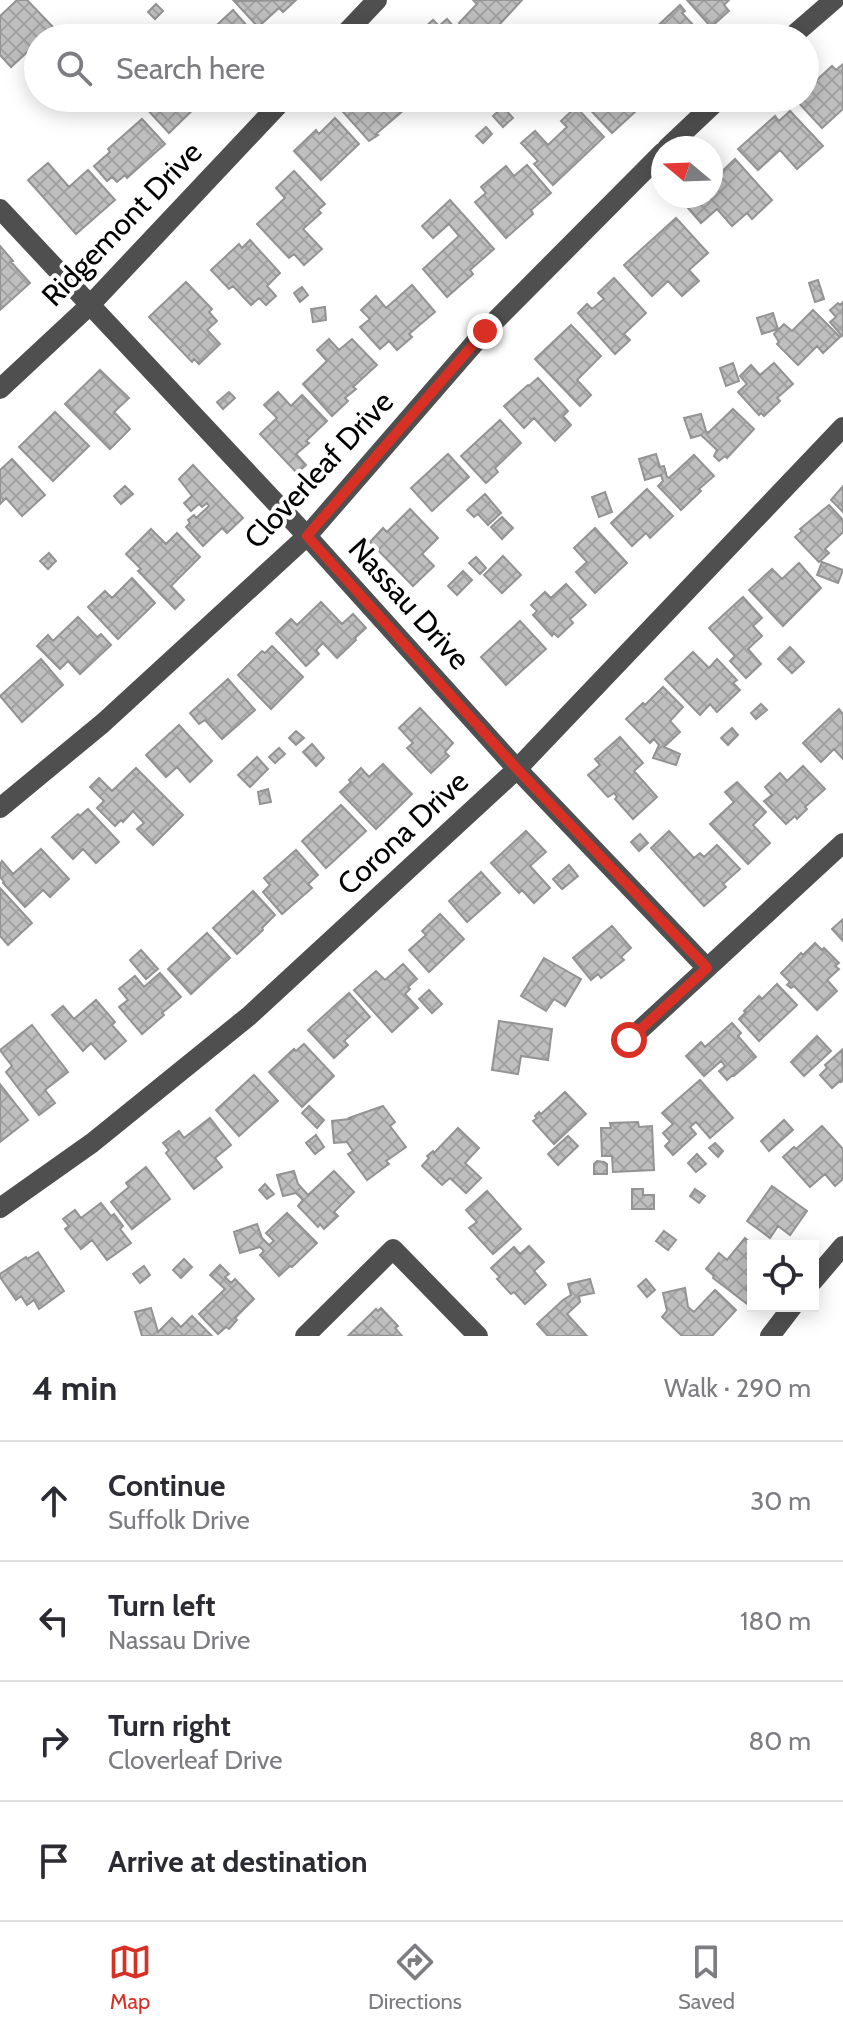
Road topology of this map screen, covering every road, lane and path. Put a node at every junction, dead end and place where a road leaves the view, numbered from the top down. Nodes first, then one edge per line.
1 (377, 0) edge
2 (834, 0) edge
3 (354, 24) edge
4 (806, 24) edge
5 (272, 112) edge
6 (705, 112) edge
7 (680, 136) edge
8 (651, 164) edge
9 (0, 209) edge
10 (90, 305) junction
11 (0, 389) edge
12 (843, 427) edge
13 (307, 536) junction
14 (517, 769) junction
15 (0, 808) edge
16 (843, 843) edge
17 (707, 968) junction
18 (629, 1040) dead end
19 (0, 1208) edge
20 (843, 1246) edge
21 (819, 1274) edge
22 (788, 1312) edge
23 (305, 1336) edge
24 (478, 1336) edge
25 (770, 1336) edge

1 - 3 street
2 - 4 street
5 - 10 street, Ridgemont Drive
6 - 7 street
8 - 13 street, Cloverleaf Drive
9 - 10 street, Nassau Drive
10 - 11 street, Ridgemont Drive
10 - 13 street, Nassau Drive
12 - 14 street, Corona Drive
13 - 14 street, Nassau Drive
13 - 15 street, Cloverleaf Drive
14 - 17 street, Nassau Drive
14 - 19 street, Corona Drive
16 - 17 street
17 - 18 street
20 - 21 street
22 - 25 street
23 - 24 street

